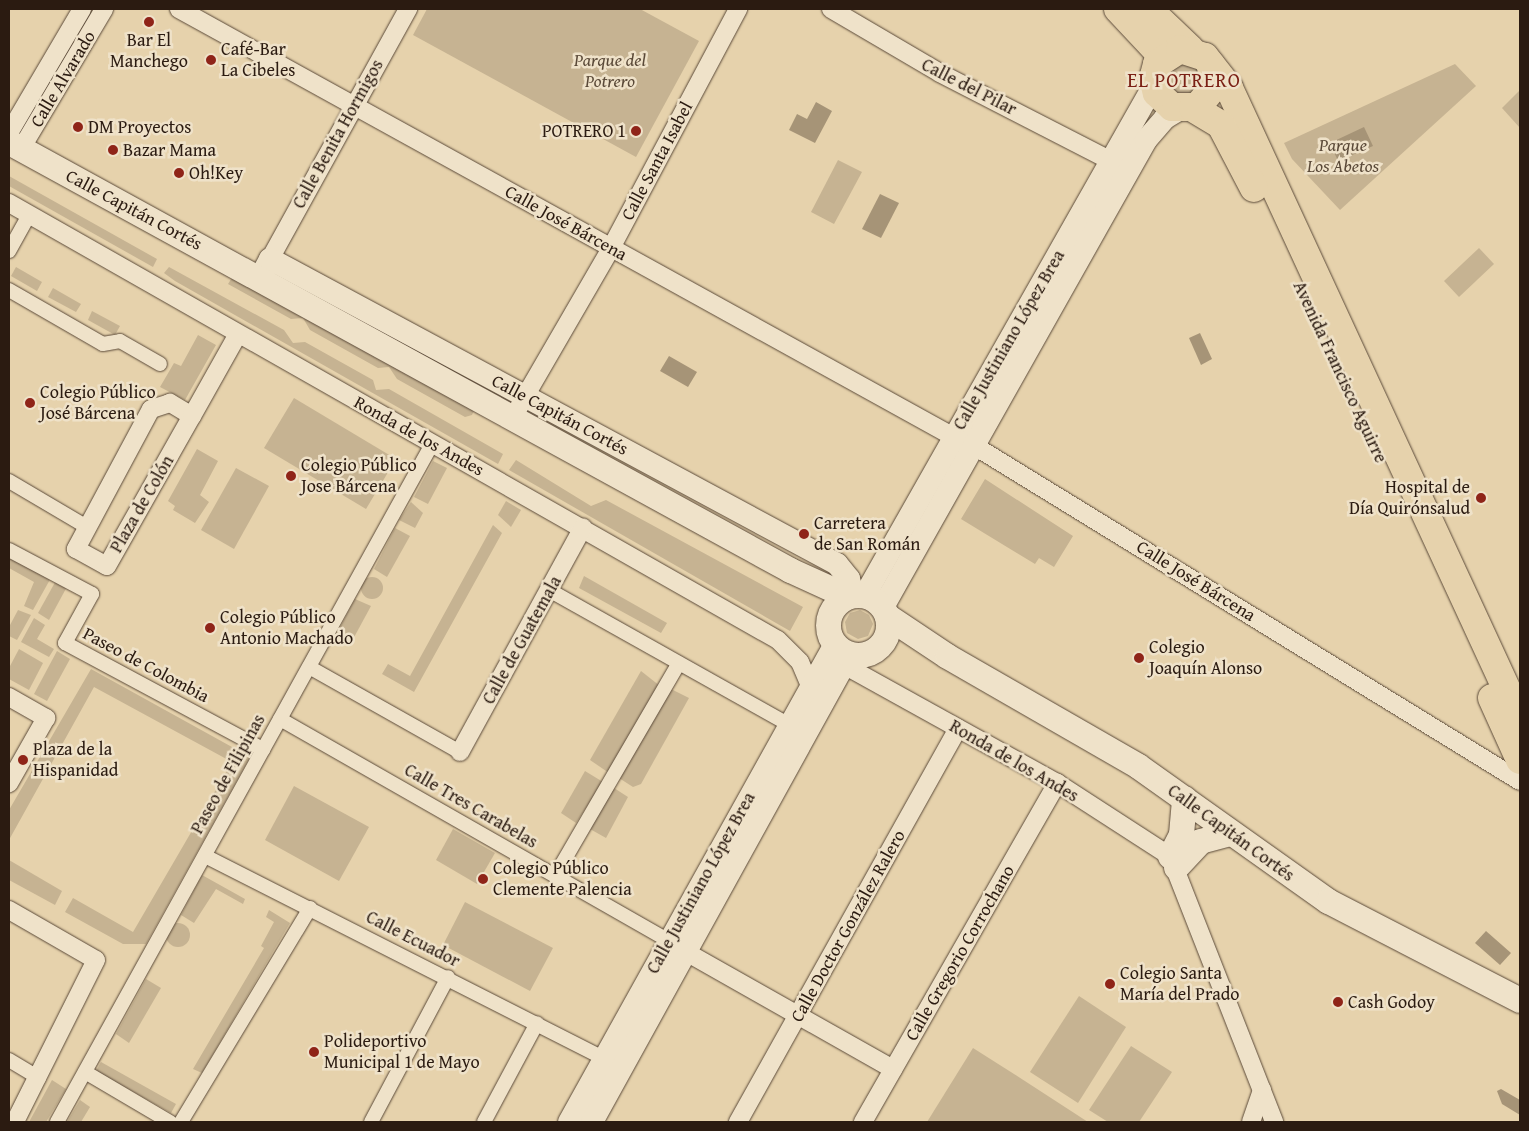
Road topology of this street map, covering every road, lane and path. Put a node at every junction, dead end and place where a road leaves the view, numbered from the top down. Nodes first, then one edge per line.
1 (82, 9) edge
2 (104, 9) edge
3 (179, 9) edge
4 (408, 9) edge
5 (738, 9) edge
6 (831, 9) edge
7 (1118, 9) edge
8 (1148, 9) edge
9 (1190, 49) junction
10 (1163, 57) junction
11 (1212, 66) junction
12 (1154, 85) junction
13 (352, 105) junction
14 (1187, 109) junction
15 (13, 141) edge
16 (1111, 161) junction
17 (9, 203) edge
18 (29, 215) junction
19 (611, 248) junction
20 (9, 251) edge
21 (265, 269) junction
22 (9, 290) edge
23 (238, 334) junction
24 (160, 364) dead end
25 (520, 406) junction
26 (193, 413) junction
27 (964, 441) junction
28 (432, 444) junction
29 (9, 481) edge
30 (87, 527) junction
31 (583, 527) junction
32 (9, 550) edge
33 (790, 570) junction
34 (549, 590) junction
35 (867, 602) junction
36 (828, 619) junction
37 (851, 653) junction
38 (947, 656) junction
39 (679, 663) junction
40 (309, 667) junction
41 (810, 686) junction
42 (9, 697) edge
43 (1520, 718) edge
44 (280, 719) junction
45 (790, 725) junction
46 (958, 728) junction
47 (263, 749) junction
48 (460, 752) joint
49 (1520, 760) edge
50 (1520, 781) edge
51 (9, 783) edge
52 (1057, 784) junction
53 (1184, 798) junction
54 (1230, 833) junction
55 (205, 856) junction
56 (1173, 861) junction
57 (555, 876) junction
58 (310, 908) junction
59 (9, 910) edge
60 (677, 946) junction
61 (448, 977) junction
62 (1520, 1000) edge
63 (798, 1016) junction
64 (537, 1023) junction
65 (604, 1058) junction
66 (9, 1060) edge
67 (893, 1069) junction
68 (85, 1072) junction
69 (39, 1078) junction
70 (1261, 1082) junction
71 (15, 1122) edge
72 (57, 1122) edge
73 (170, 1122) edge
74 (181, 1122) edge
75 (371, 1122) edge
76 (484, 1122) edge
77 (568, 1122) edge
78 (592, 1122) edge
79 (738, 1122) edge
80 (864, 1122) edge
81 (1251, 1122) edge
82 (1274, 1122) edge

1 - 15 street, Calle Alvarado
2 - 15 street, Calle Alvarado
3 - 13 street, Calle José Bárcena
4 - 13 street, Calle Benita Hormigos
5 - 19 street, Calle Santa Isabel
6 - 16 street, Calle del Pilar
7 - 10 main road
8 - 9 main road, Avenida Francisco Aguirre
9 - 10 main road
9 - 11 main road, Avenida Francisco Aguirre
10 - 12 main road
11 - 14 main road
11 - 43 main road, Avenida Francisco Aguirre
12 - 14 main road, Avenida Francisco Aguirre
12 - 16 street, Calle Justiniano López Brea
13 - 19 street, Calle José Bárcena
13 - 21 street, Calle Benita Hormigos
14 - 27 street, Calle Justiniano López Brea
14 - 49 main road, Avenida Francisco Aguirre
15 - 21 main road, Calle Capitán Cortés
16 - 27 street, Calle Justiniano López Brea
17 - 18 street, Ronda de los Andes
18 - 20 street
18 - 23 street, Ronda de los Andes
19 - 25 street, Calle Santa Isabel
19 - 27 street, Calle José Bárcena
21 - 25 main road, Calle Capitán Cortés
22 - 24 street
23 - 26 street, Plaza de Colón
23 - 28 street, Ronda de los Andes
25 - 33 main road, Calle Capitán Cortés
25 - 35 street, Calle Capitán Cortés
26 - 30 street, Plaza de Colón
26 - 30 street, Plaza de Colón
27 - 35 street, Calle Justiniano López Brea
27 - 50 street, Calle José Bárcena
28 - 31 street, Ronda de los Andes
28 - 40 street, Paseo de Filipinas
29 - 30 street
31 - 34 street, Calle de Guatemala
31 - 41 street, Ronda de los Andes
32 - 47 street, Paseo de Colombia
33 - 35 main road, Calle Capitán Cortés
33 - 36 main road, Calle Capitán Cortés
34 - 39 street
34 - 48 street, Calle de Guatemala
35 - 36 main road
35 - 37 main road
35 - 38 main road, Calle Capitán Cortés
36 - 37 main road, Calle Capitán Cortés
37 - 38 main road, Calle Capitán Cortés
37 - 41 street, Calle Justiniano López Brea
37 - 46 street, Ronda de los Andes
37 - 60 street, Calle Justiniano López Brea
38 - 53 main road, Calle Capitán Cortés
39 - 45 street
39 - 57 street
40 - 44 street, Paseo de Filipinas
40 - 48 street
41 - 45 street, Calle Justiniano López Brea
42 - 51 street
44 - 47 street, Paseo de Filipinas
44 - 57 street, Calle Tres Carabelas
45 - 60 street, Calle Justiniano López Brea
46 - 52 street, Ronda de los Andes
46 - 63 street, Calle Doctor González Ralero
47 - 55 street, Paseo de Filipinas
52 - 56 street, Ronda de los Andes
52 - 67 street, Calle Gregorio Corrochano
53 - 54 main road, Calle Capitán Cortés
53 - 56 main road
54 - 56 main road
54 - 62 main road, Calle Capitán Cortés
55 - 58 street, Calle Ecuador
55 - 68 street, Paseo de Filipinas
56 - 70 street
57 - 60 street, Calle Tres Carabelas
58 - 61 street, Calle Ecuador
58 - 74 street
59 - 69 street
60 - 63 street
60 - 65 street, Calle Justiniano López Brea
60 - 78 street, Calle Justiniano López Brea
61 - 64 street, Calle Ecuador
61 - 75 street
63 - 67 street
63 - 79 street, Calle Doctor González Ralero
64 - 65 street, Calle Ecuador
64 - 76 street
65 - 77 street, Calle Justiniano López Brea
66 - 69 street
67 - 80 street, Calle Gregorio Corrochano
68 - 72 street, Paseo de Filipinas
68 - 73 street
69 - 71 street
70 - 81 street
70 - 82 street

